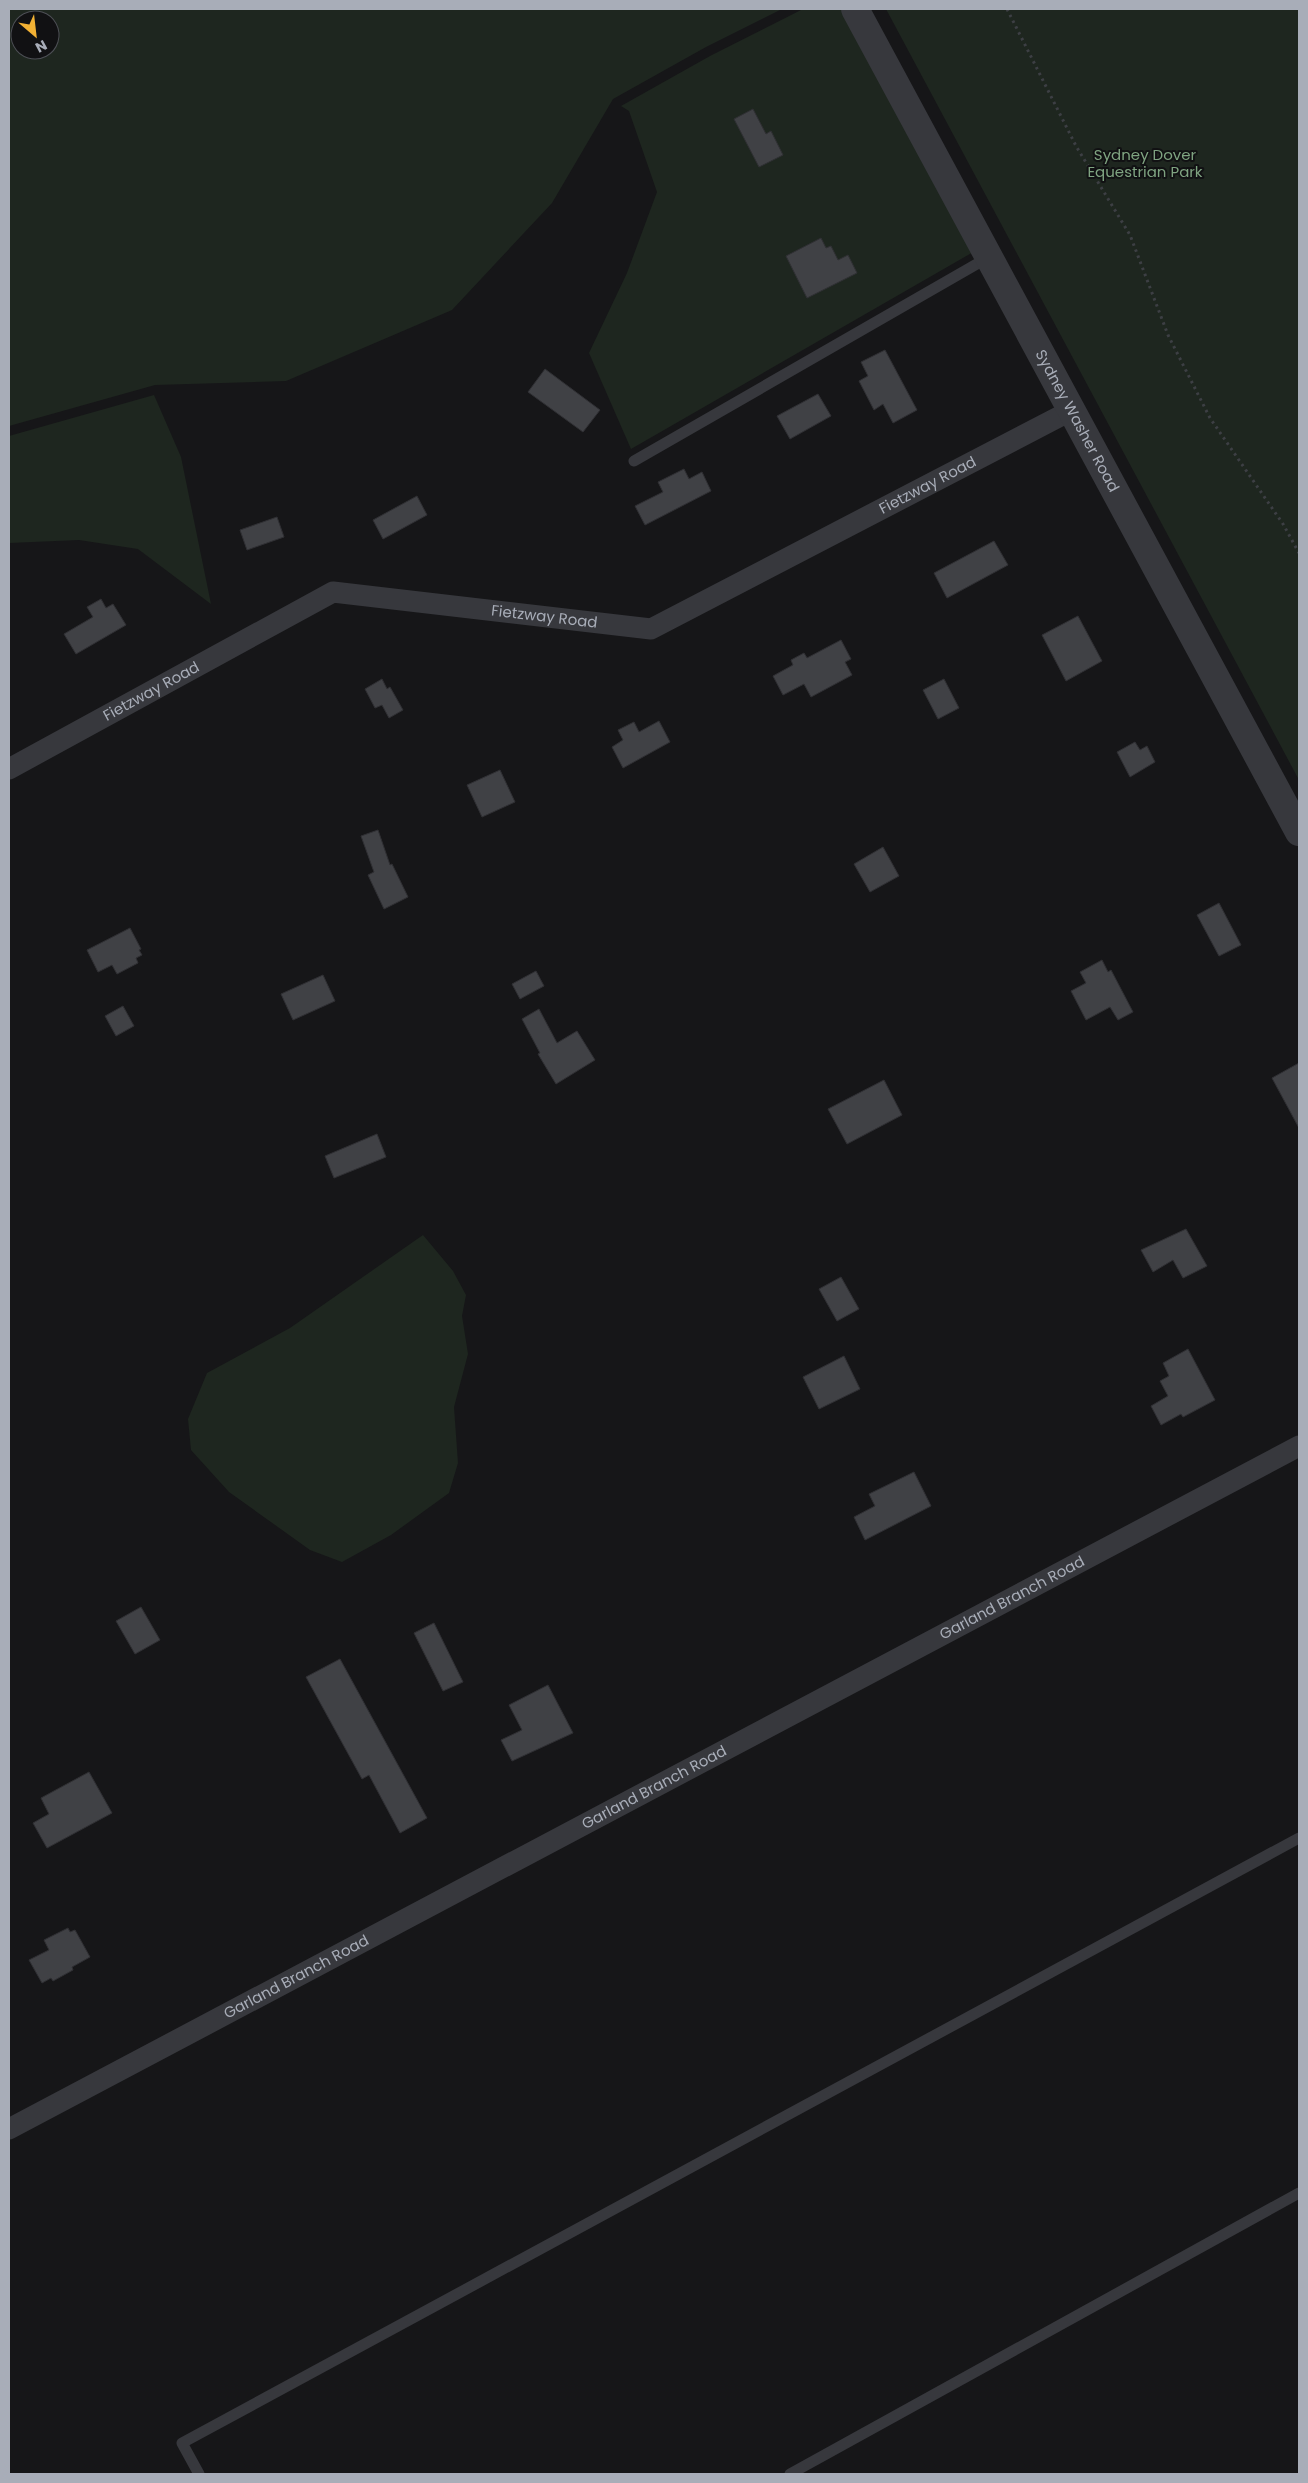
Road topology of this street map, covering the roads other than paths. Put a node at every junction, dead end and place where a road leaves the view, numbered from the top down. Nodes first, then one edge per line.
1 (855, 9) edge
2 (989, 256) junction
3 (1072, 410) junction
4 (634, 461) dead end
5 (9, 769) edge
6 (1299, 832) edge
7 (1299, 1446) edge
8 (1299, 1838) edge
9 (9, 2129) edge
10 (1299, 2193) edge
11 (199, 2474) edge
12 (790, 2474) edge

1 - 2 street, Sydney Washer Road
2 - 3 street, Sydney Washer Road
2 - 4 lane
3 - 5 street, Fietzway Road
3 - 6 street, Sydney Washer Road
7 - 9 street, Garland Branch Road
8 - 11 lane
10 - 12 lane

